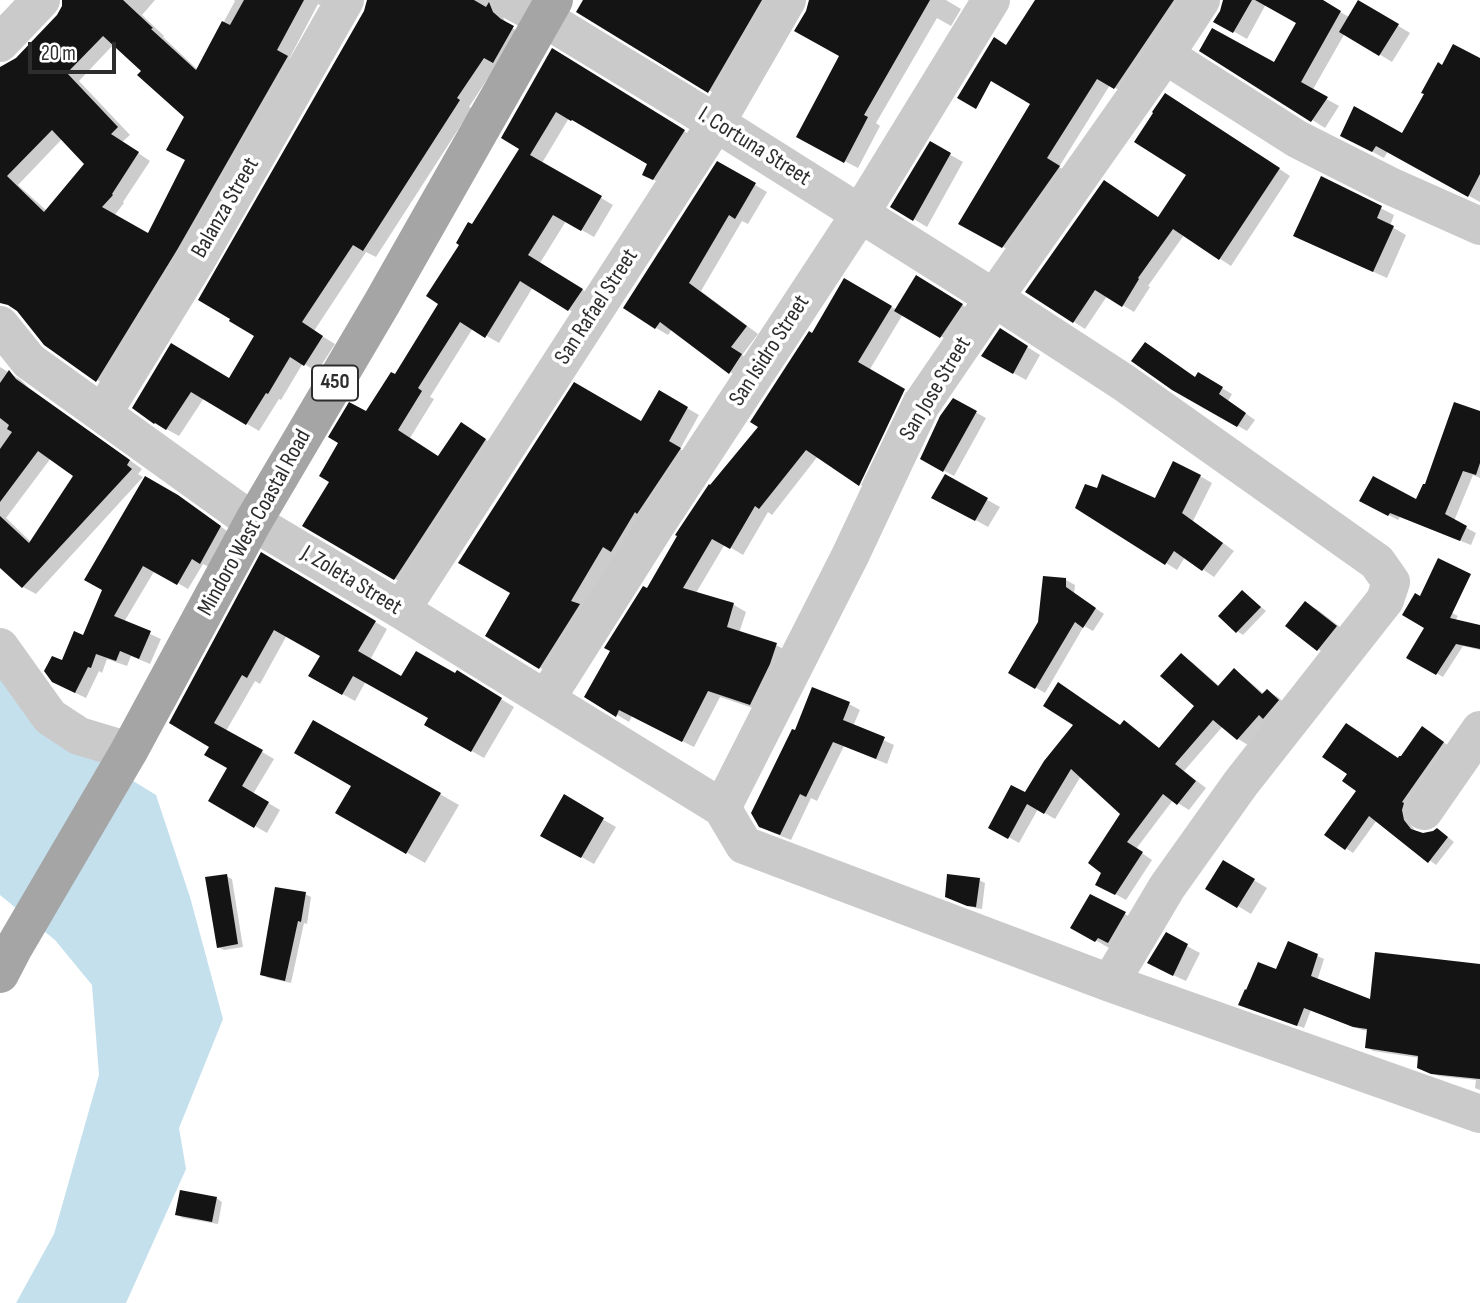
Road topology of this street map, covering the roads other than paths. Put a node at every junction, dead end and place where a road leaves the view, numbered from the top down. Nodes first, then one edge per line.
1 (41, 0) edge
2 (345, 0) edge
3 (787, 0) edge
4 (990, 0) edge
5 (1201, 0) edge
6 (536, 6) edge
7 (0, 43) edge
8 (1165, 55) junction
9 (716, 123) junction
10 (860, 214) junction
11 (1480, 226) edge
12 (994, 298) junction
13 (0, 325) edge
14 (103, 413) junction
15 (253, 522) junction
16 (401, 610) junction
17 (0, 647) edge
18 (546, 699) junction
19 (1480, 730) edge
20 (123, 760) junction
21 (722, 808) junction
22 (1424, 811) dead end
23 (6, 962) edge
24 (1110, 983) junction
25 (1480, 1114) edge

1 - 7 street
2 - 14 street, Balanza Street
3 - 9 street, San Rafael Street
4 - 10 street, San Isidro Street
5 - 8 street, San Jose Street
6 - 9 street, I. Cortuna Street
6 - 15 main road, Mindoro West Coastal Road / 450
8 - 11 street
8 - 12 street, San Jose Street
9 - 10 street, I. Cortuna Street
9 - 16 street, San Rafael Street
10 - 12 street, I. Cortuna Street
10 - 18 street, San Isidro Street
12 - 21 street, San Jose Street
12 - 24 street, I. Cortuna Street
13 - 14 street, J. Zoleta Street
14 - 15 street, J. Zoleta Street
15 - 16 street, J. Zoleta Street
15 - 20 main road, Mindoro West Coastal Road / 450
16 - 18 street, J. Zoleta Street
17 - 20 street
18 - 21 street, J. Zoleta Street
19 - 22 street
20 - 23 main road, Mindoro West Coastal Road / 450
21 - 24 street
24 - 25 street

